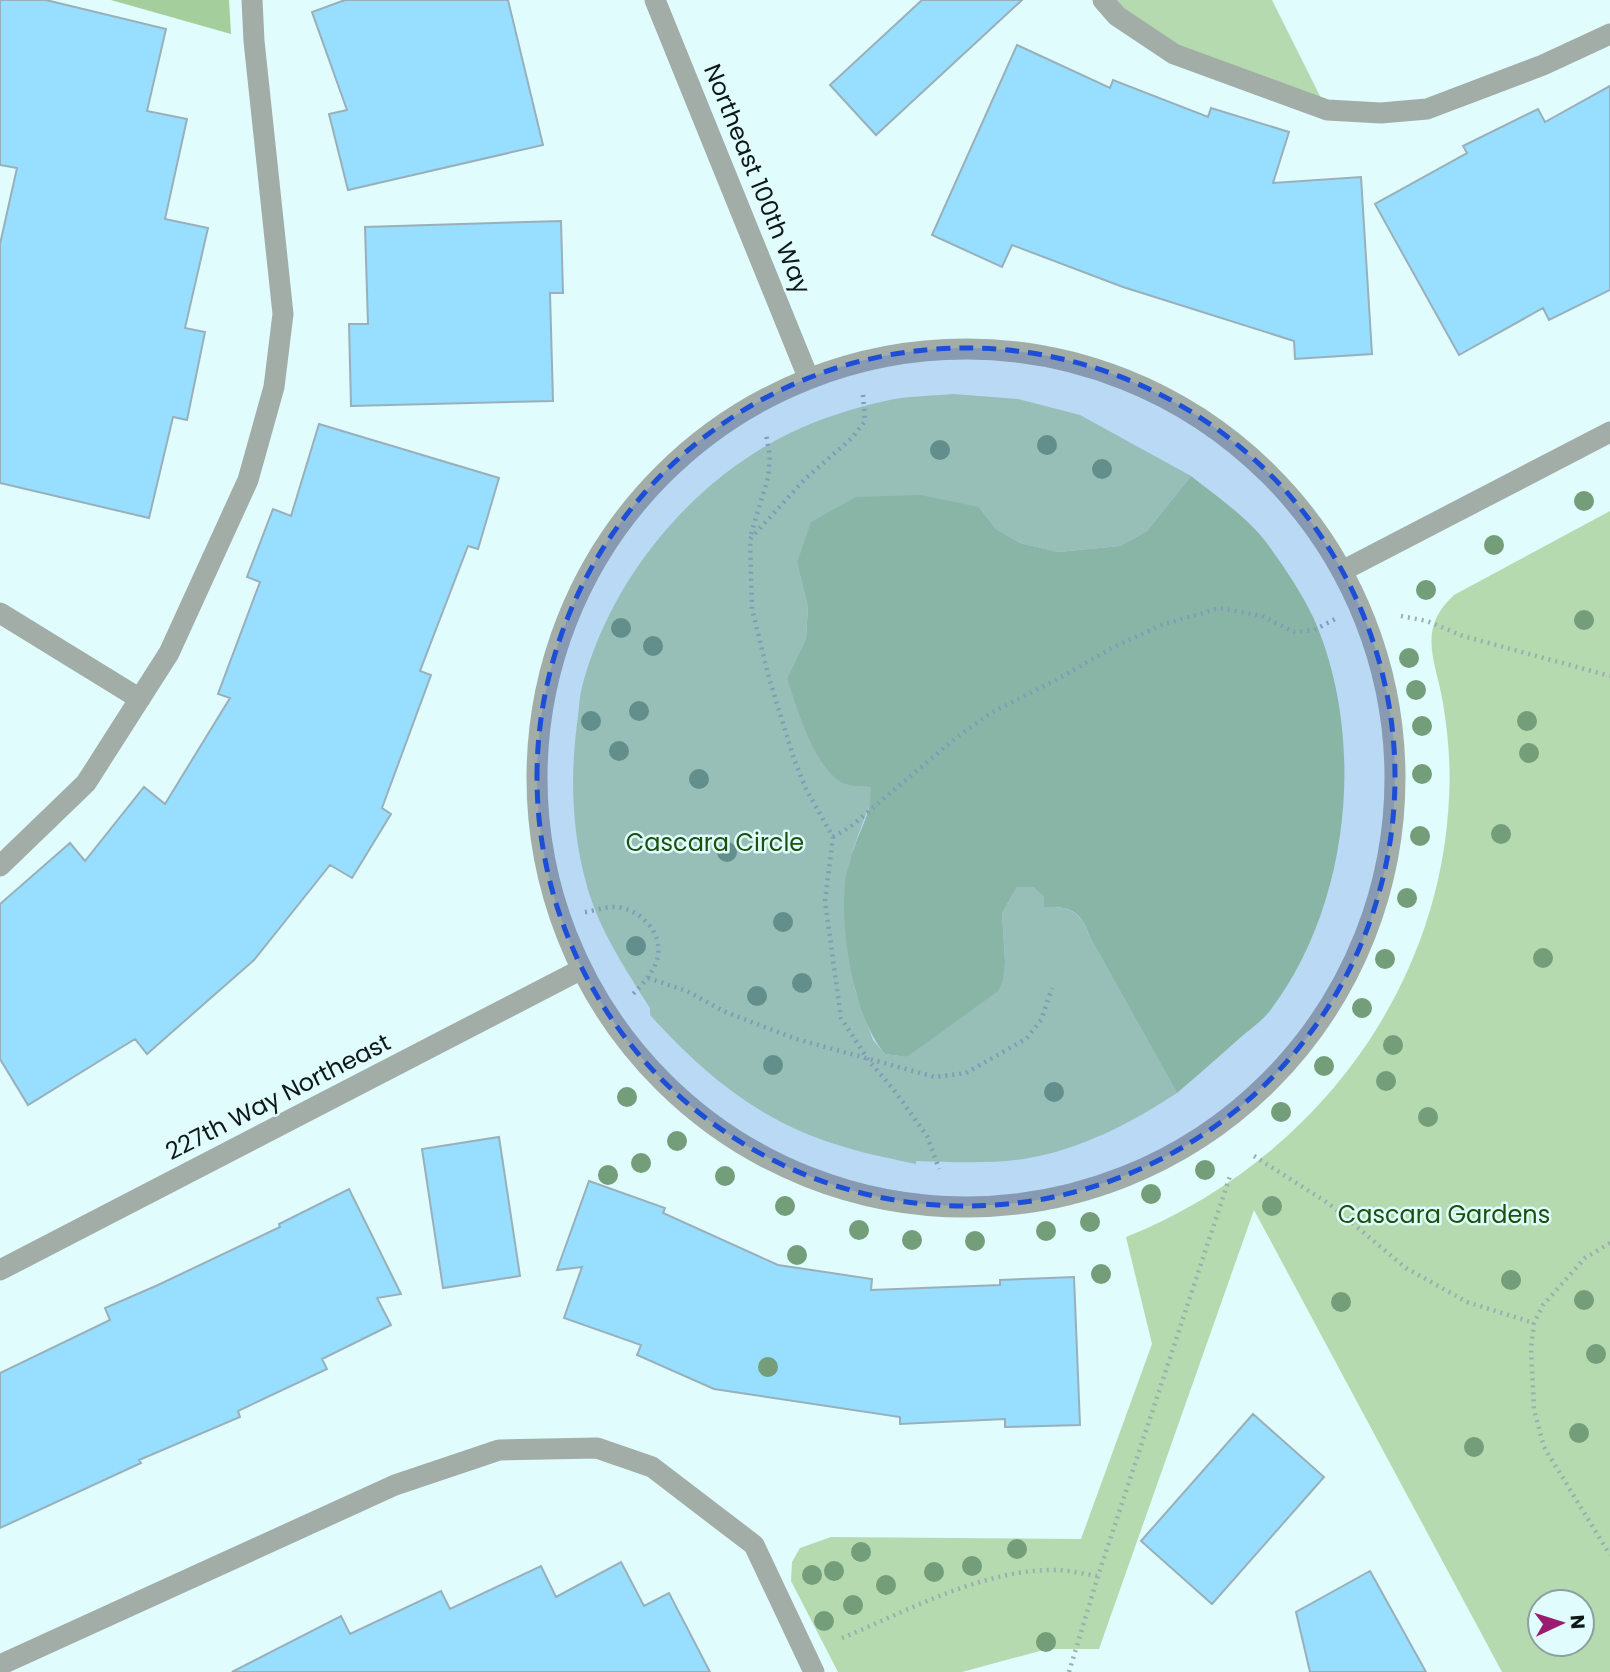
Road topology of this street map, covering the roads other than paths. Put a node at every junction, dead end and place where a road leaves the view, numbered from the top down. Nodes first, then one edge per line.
1 (252, 0) edge
2 (655, 0) edge
3 (1103, 0) edge
4 (1610, 34) edge
5 (808, 377) junction
6 (1610, 432) edge
7 (1344, 570) junction
8 (0, 613) edge
9 (140, 699) junction
10 (0, 866) edge
11 (580, 970) junction
12 (0, 1270) edge
13 (810, 1662) edge
14 (0, 1665) edge

1 - 9 street
2 - 5 street, Northeast 100th Way
3 - 4 street
5 - 7 street
5 - 11 street
6 - 7 street
7 - 11 street
8 - 9 street
9 - 10 street
11 - 12 street, 227th Way Northeast
13 - 14 street

